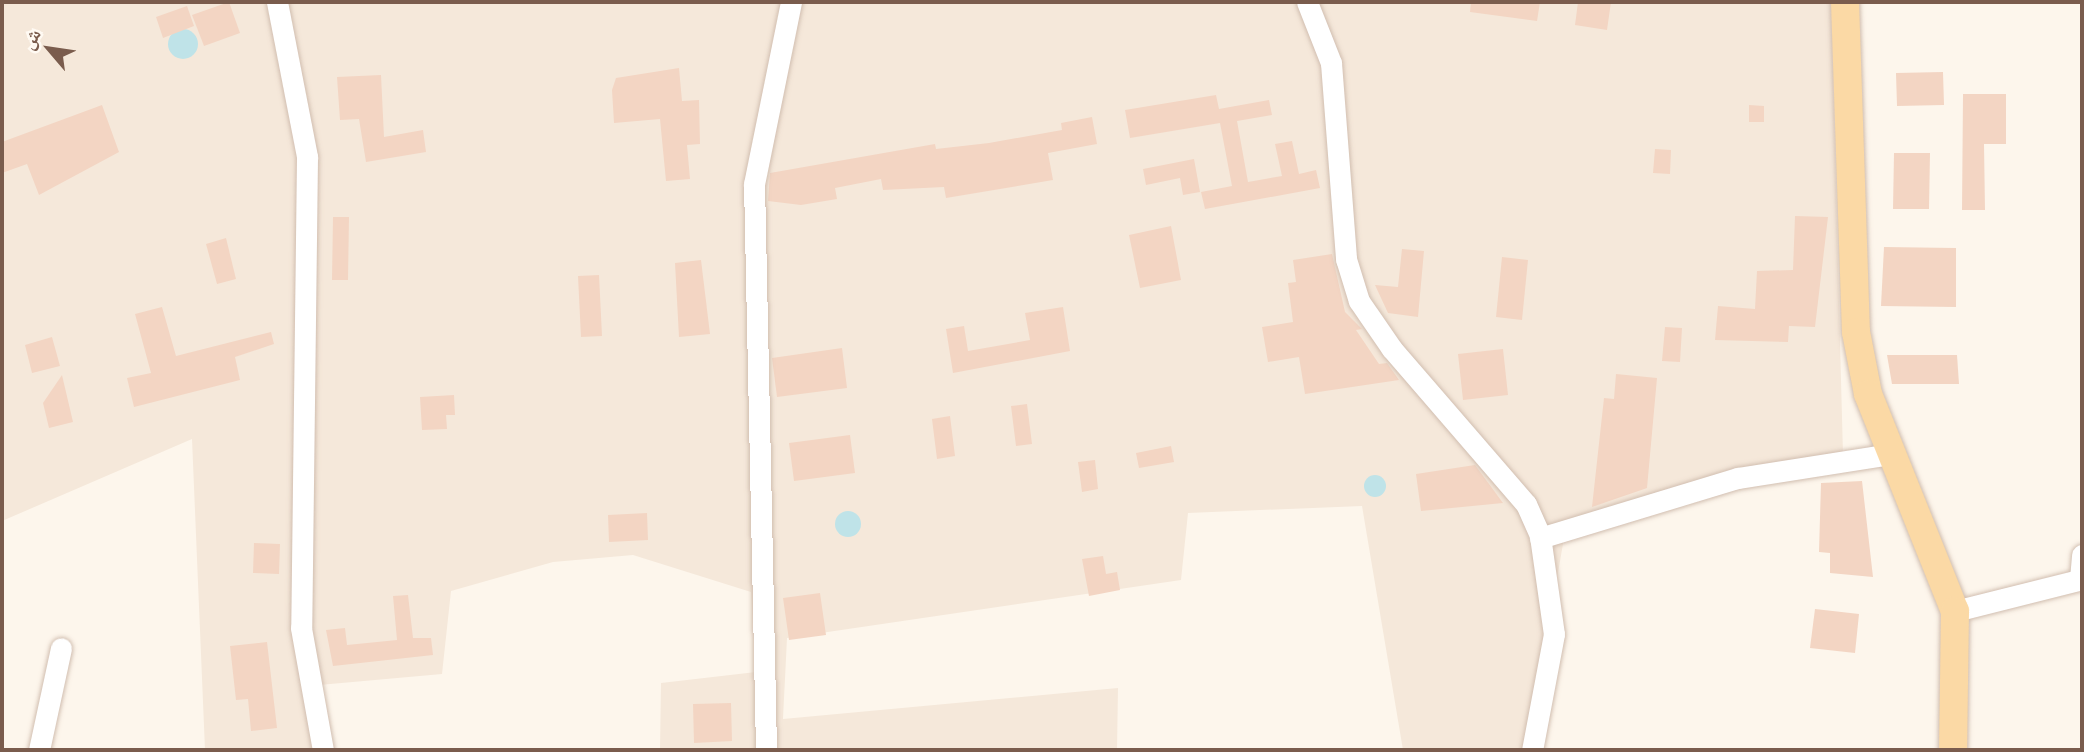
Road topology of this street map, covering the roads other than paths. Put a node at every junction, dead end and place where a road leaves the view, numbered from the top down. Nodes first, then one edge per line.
1 (277, 2) edge
2 (791, 2) edge
3 (1307, 2) edge
4 (1845, 2) edge
5 (1892, 454) junction
6 (1540, 538) junction
7 (2082, 555) edge
8 (2081, 579) edge
9 (1955, 611) junction
10 (61, 648) dead end
11 (39, 750) edge
12 (323, 750) edge
13 (766, 750) edge
14 (1532, 750) edge
15 (1953, 750) edge

1 - 12 street
2 - 13 street
3 - 6 street
4 - 5 main road
5 - 6 street
5 - 9 main road
6 - 14 street
7 - 8 street
8 - 9 street
9 - 15 main road
10 - 11 street

